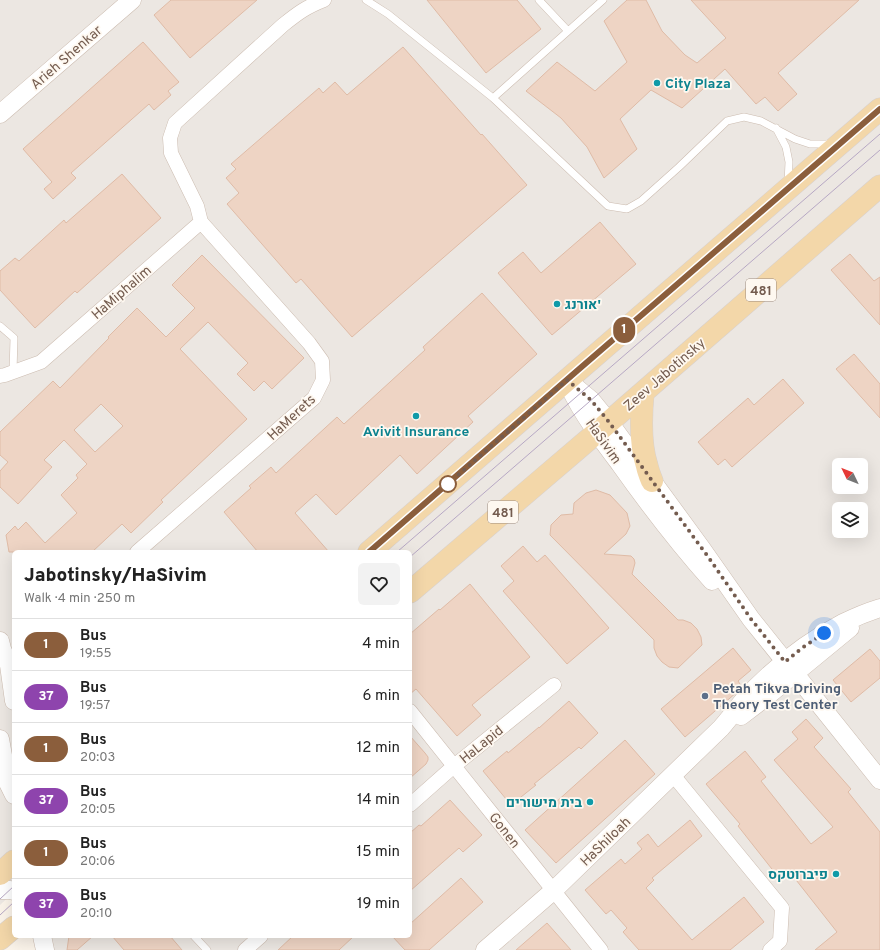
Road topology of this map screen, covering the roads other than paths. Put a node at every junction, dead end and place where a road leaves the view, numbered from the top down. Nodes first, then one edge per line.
1 (132, 0) edge
2 (324, 0) edge
3 (366, 0) edge
4 (539, 0) edge
5 (603, 0) edge
6 (568, 31) junction
7 (493, 98) junction
8 (880, 109) edge
9 (0, 114) edge
10 (776, 128) junction
11 (841, 143) junction
12 (880, 186) edge
13 (788, 189) junction
14 (202, 222) junction
15 (0, 326) edge
16 (6, 374) edge
17 (567, 380) junction
18 (643, 393) junction
19 (603, 427) junction
20 (652, 481) junction
21 (139, 550) edge
22 (371, 550) edge
23 (412, 590) edge
24 (875, 609) edge
25 (751, 619) junction
26 (4, 648) edge
27 (790, 668) junction
28 (554, 685) dead end
29 (12, 687) edge
30 (412, 714) edge
31 (0, 739) edge
32 (454, 766) junction
33 (673, 775) junction
34 (880, 780) edge
35 (12, 791) edge
36 (412, 803) edge
37 (12, 864) edge
38 (0, 874) edge
39 (0, 890) edge
40 (12, 891) edge
41 (553, 891) junction
42 (12, 930) edge
43 (42, 938) edge
44 (196, 938) edge
45 (259, 938) edge
46 (0, 939) edge
47 (45, 950) edge
48 (207, 950) edge
49 (245, 950) edge
50 (485, 950) edge
51 (601, 950) edge
52 (770, 950) edge

1 - 9 street, Arieh Shenkar
2 - 14 street
3 - 7 lane
4 - 6 lane
5 - 6 lane
6 - 7 lane
7 - 10 lane
8 - 11 main road
10 - 11 lane
10 - 13 lane
11 - 13 main road
12 - 18 main road, Zeev Jabotinsky / 481
13 - 17 main road
14 - 16 street, HaMiphalim
14 - 21 street, HaMerets
15 - 16 lane
17 - 19 street, HaSivim
17 - 22 main road
18 - 19 main road, Zeev Jabotinsky / 481
18 - 20 main road
19 - 20 street, HaSivim
19 - 23 main road, Zeev Jabotinsky / 481
19 - 25 street, HaSivim
20 - 25 street, HaSivim
24 - 27 street, HaShiloah
25 - 27 street, HaSivim
26 - 29 street
27 - 33 street, HaShiloah
27 - 34 street, HaSivim
28 - 32 street, HaLapid
30 - 32 street, Gonen
31 - 35 street
32 - 36 street, HaLapid
32 - 41 street, Gonen
33 - 41 street, HaShiloah
33 - 52 street
37 - 38 main road
39 - 40 street
41 - 50 street, HaShiloah
41 - 51 street, Gonen
42 - 46 main road
43 - 47 street
44 - 48 lane
45 - 49 street

